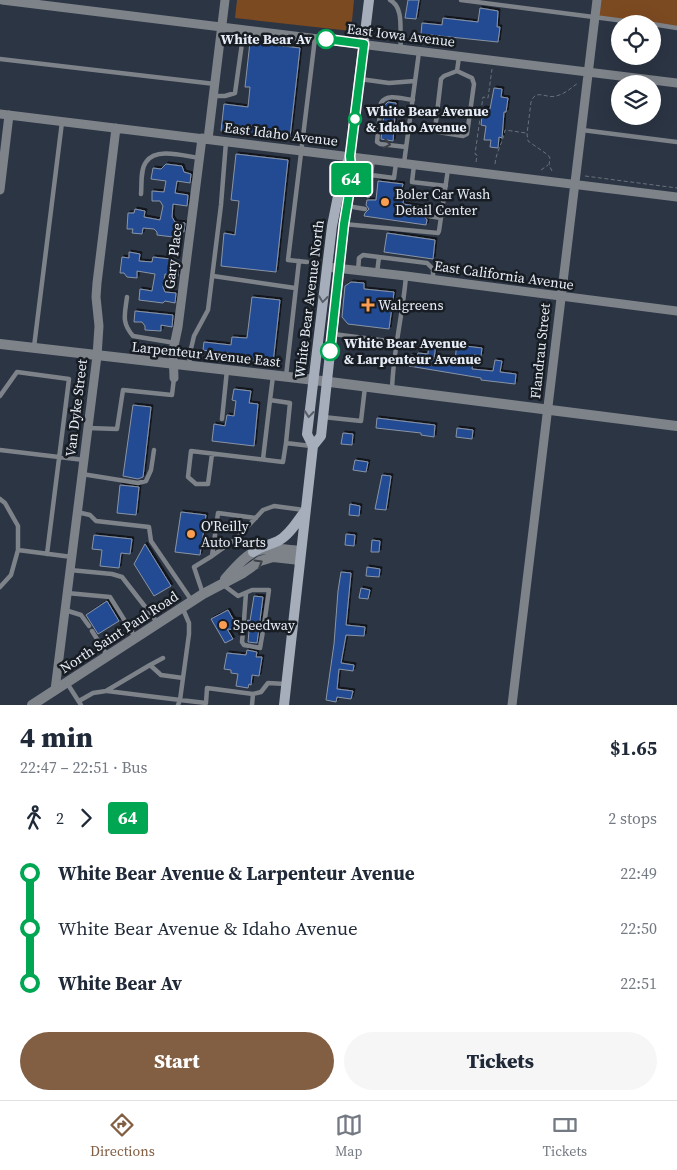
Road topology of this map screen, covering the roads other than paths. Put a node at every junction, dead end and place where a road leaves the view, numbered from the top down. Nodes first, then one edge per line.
1 (2, 0) edge
2 (225, 0) edge
3 (369, 0) edge
4 (390, 0) edge
5 (461, 0) edge
6 (597, 0) edge
7 (595, 17) junction
8 (611, 19) edge
9 (661, 25) edge
10 (222, 27) junction
11 (677, 28) edge
12 (244, 29) junction
13 (315, 38) junction
14 (364, 44) junction
15 (401, 49) junction
16 (419, 50) junction
17 (459, 56) junction
18 (0, 59) edge
19 (457, 71) junction
20 (588, 72) junction
21 (360, 79) junction
22 (415, 81) junction
23 (677, 83) edge
24 (215, 84) junction
25 (214, 96) junction
26 (413, 100) junction
27 (5, 115) edge
28 (62, 122) junction
29 (116, 128) junction
30 (580, 130) junction
31 (205, 139) junction
32 (226, 141) junction
33 (677, 142) edge
34 (406, 147) junction
35 (302, 150) junction
36 (350, 156) junction
37 (199, 158) junction
38 (373, 159) junction
39 (400, 162) junction
40 (415, 164) junction
41 (448, 168) junction
42 (371, 175) junction
43 (574, 184) junction
44 (446, 186) junction
45 (0, 190) edge
46 (140, 194) dead end
47 (368, 196) dead end
48 (677, 197) edge
49 (347, 206) junction
50 (365, 209) dead end
51 (428, 216) dead end
52 (441, 218) junction
53 (344, 224) junction
54 (379, 257) junction
55 (299, 261) junction
56 (307, 262) dead end
57 (327, 267) junction
58 (339, 268) junction
59 (358, 271) junction
60 (377, 273) junction
61 (213, 276) junction
62 (406, 276) junction
63 (433, 280) junction
64 (295, 288) junction
65 (127, 297) dead end
66 (560, 297) junction
67 (677, 311) edge
68 (332, 334) junction
69 (396, 342) junction
70 (175, 343) junction
71 (0, 344) edge
72 (33, 348) junction
73 (97, 356) junction
74 (174, 364) junction
75 (189, 366) junction
76 (228, 370) junction
77 (273, 376) junction
78 (285, 377) junction
79 (174, 378) joint
80 (313, 380) junction
81 (326, 382) junction
82 (365, 386) junction
83 (392, 390) junction
84 (0, 396) edge
85 (270, 400) junction
86 (548, 410) junction
87 (323, 417) junction
88 (222, 419) dead end
89 (677, 426) edge
90 (88, 428) junction
91 (286, 443) junction
92 (313, 446) junction
93 (0, 450) edge
94 (154, 450) dead end
95 (212, 454) junction
96 (58, 457) junction
97 (262, 459) junction
98 (84, 460) junction
99 (82, 474) junction
100 (0, 499) edge
101 (306, 510) junction
102 (77, 512) junction
103 (256, 518) junction
104 (18, 550) junction
105 (253, 552) junction
106 (47, 554) junction
107 (301, 555) junction
108 (212, 556) junction
109 (72, 557) junction
110 (70, 570) junction
111 (221, 584) junction
112 (0, 587) edge
113 (67, 593) junction
114 (246, 593) junction
115 (203, 594) junction
116 (192, 601) junction
117 (182, 608) junction
118 (65, 610) junction
119 (244, 620) dead end
120 (157, 624) junction
121 (264, 625) junction
122 (88, 626) dead end
123 (293, 628) junction
124 (92, 631) dead end
125 (243, 631) dead end
126 (136, 638) junction
127 (108, 656) junction
128 (163, 658) dead end
129 (150, 665) junction
130 (183, 678) junction
131 (67, 683) junction
132 (286, 684) junction
133 (55, 690) junction
134 (106, 691) junction
135 (253, 694) junction
136 (179, 702) edge
137 (80, 703) edge
138 (205, 704) edge
139 (32, 705) edge
140 (252, 705) edge
141 (284, 705) edge
142 (512, 705) edge

1 - 10 street, East Iowa Avenue
2 - 10 street, Gary Place
3 - 14 main road, White Bear Avenue North
4 - 15 lane
5 - 7 lane
6 - 7 street, Flandrau Street
7 - 8 lane
7 - 20 street, Flandrau Street
9 - 11 lane
10 - 12 street, East Iowa Avenue
10 - 24 street, Gary Place
12 - 13 street, East Iowa Avenue
12 - 25 lane
13 - 14 street, East Iowa Avenue
13 - 35 lane
14 - 15 street, East Iowa Avenue
14 - 21 main road, White Bear Avenue North
15 - 16 street, East Iowa Avenue
16 - 17 street, East Iowa Avenue
16 - 22 lane
17 - 19 lane
17 - 20 street, East Iowa Avenue
18 - 24 lane
19 - 19 lane
20 - 23 street, East Iowa Avenue
20 - 30 street, Flandrau Street
21 - 22 lane
21 - 36 main road, White Bear Avenue North
22 - 26 lane
24 - 25 street, Gary Place
25 - 31 street, Gary Place
26 - 34 lane
26 -> 34 lane
27 - 28 street, East Idaho Avenue
27 - 45 street
28 - 29 street, East Idaho Avenue
28 - 72 lane
29 - 31 street, East Idaho Avenue
29 - 73 street, Van Dyke Street
30 - 33 lane
30 - 43 street, Flandrau Street
31 - 32 street, East Idaho Avenue
31 - 37 street, Gary Place
32 - 35 street, East Idaho Avenue
32 - 61 lane
34 - 39 lane
35 - 36 street, East Idaho Avenue
35 - 55 lane
36 - 38 street, East Idaho Avenue
36 - 49 main road, White Bear Avenue North
36 - 57 main road, White Bear Avenue North
37 - 46 lane
37 - 70 street, Gary Place
38 - 39 street, East Idaho Avenue
38 - 42 lane
39 - 40 street, East Idaho Avenue
39 - 42 lane
40 - 41 street, East Idaho Avenue
40 - 44 lane
41 - 43 street, East Idaho Avenue
41 - 44 lane
42 - 47 lane
43 - 48 street, East Idaho Avenue
43 - 66 street, Flandrau Street
44 - 52 lane
49 - 50 lane
49 - 53 main road, White Bear Avenue North
51 - 52 lane
52 - 53 lane
53 - 58 main road, White Bear Avenue North
54 - 59 lane
54 - 60 lane
54 - 63 lane
55 - 56 lane
55 - 64 lane
57 - 58 street, East California Avenue
57 -> 80 main road, White Bear Avenue North
58 - 59 street, East California Avenue
58 - 68 main road, White Bear Avenue North
59 - 60 street, East California Avenue
60 - 62 street, East California Avenue
61 - 64 lane
61 - 75 lane
62 - 63 street, East California Avenue
62 - 69 lane
63 - 66 street, East California Avenue
64 - 78 lane
65 - 70 lane
66 - 67 street, East California Avenue
66 - 86 street, Flandrau Street
68 - 69 lane
68 - 81 main road, White Bear Avenue North
69 - 83 lane
70 - 74 street, Gary Place
71 - 72 street, Larpenteur Avenue East
72 - 73 street, Larpenteur Avenue East
73 - 74 street, Larpenteur Avenue East
73 - 90 street, Van Dyke Street
74 - 75 street, Larpenteur Avenue East
74 - 79 street, Gary Place
75 - 76 street, Larpenteur Avenue East
76 - 77 street, Larpenteur Avenue East
76 - 88 lane
77 - 78 street, Larpenteur Avenue East
77 - 85 lane
78 - 80 street, Larpenteur Avenue East
79 - 90 lane
80 - 81 street, Larpenteur Avenue East
80 -> 92 main road, White Bear Avenue North
81 - 82 street, Larpenteur Avenue East
81 - 87 main road, White Bear Avenue North
82 - 83 street, Larpenteur Avenue East
82 - 87 lane
83 - 86 street, Larpenteur Avenue East
84 - 96 lane
85 - 91 lane
85 - 97 lane
86 - 89 street, Larpenteur Avenue East
86 - 142 street, Flandrau Street
87 - 92 main road, White Bear Avenue North
90 - 98 street, Van Dyke Street
91 - 92 lane
91 - 97 lane
92 - 101 main road, White Bear Avenue North
93 - 96 lane
94 - 99 lane
95 - 95 lane
95 - 97 lane
96 - 98 lane
96 - 106 lane
98 - 99 street, Van Dyke Street
99 - 102 street, Van Dyke Street
100 - 104 lane
101 - 103 lane
101 - 105 main road
101 - 107 main road, White Bear Avenue North
102 - 109 street, Van Dyke Street
102 - 116 lane
103 - 108 lane
103 - 108 lane
104 - 106 lane
104 - 112 lane
105 - 107 street
105 - 111 street, North Saint Paul Road
106 - 109 lane
111 -> 107 street, North Saint Paul Road
107 - 123 main road, White Bear Avenue North
108 - 115 lane
109 - 110 street, Van Dyke Street
110 - 113 street, Van Dyke Street
110 - 120 lane
111 - 114 lane
111 - 115 street, North Saint Paul Road
113 - 118 street, Van Dyke Street
113 - 126 lane
114 - 119 lane
114 - 121 lane
115 - 116 street, North Saint Paul Road
116 - 117 street, North Saint Paul Road
117 - 120 street, North Saint Paul Road
117 - 130 lane
118 - 122 lane
118 - 133 street, Van Dyke Street
120 - 126 street, North Saint Paul Road
121 - 123 lane
121 - 125 lane
123 - 132 main road, White Bear Avenue North
124 - 127 lane
126 - 127 street, North Saint Paul Road
127 - 131 street, North Saint Paul Road
128 - 129 lane
129 - 130 lane
129 - 134 lane
130 - 136 lane
131 - 133 street, North Saint Paul Road
131 - 137 lane
132 - 135 lane
132 - 141 main road, White Bear Avenue North
133 - 139 street, North Saint Paul Road
134 - 136 lane
134 - 137 lane
135 - 138 lane
135 - 140 lane
136 - 138 lane

